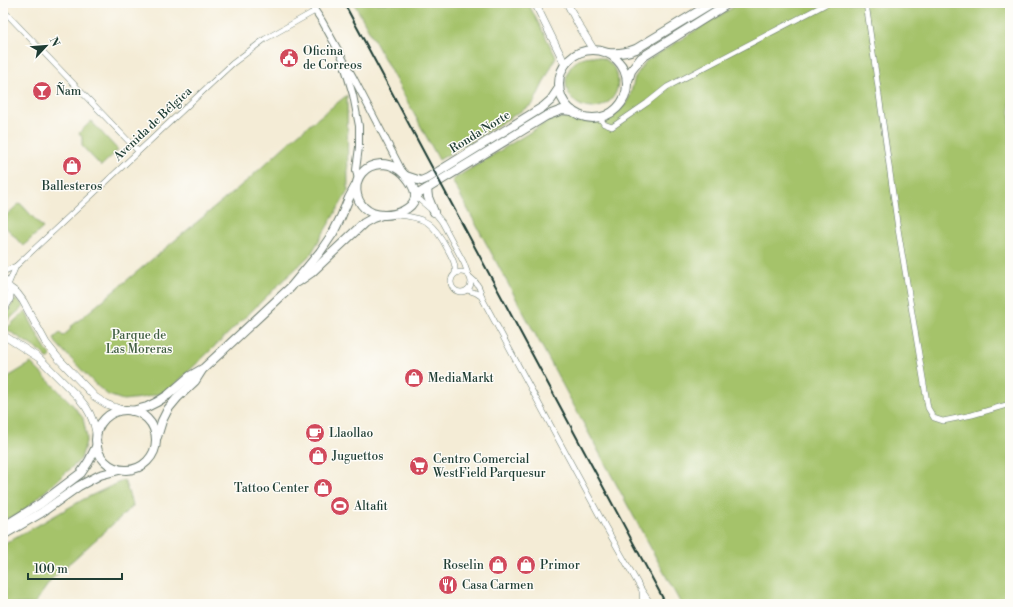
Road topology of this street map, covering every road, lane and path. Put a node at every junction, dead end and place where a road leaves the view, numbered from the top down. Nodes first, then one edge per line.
1 (310, 3) edge
2 (535, 3) edge
3 (567, 3) edge
4 (712, 3) edge
5 (729, 3) edge
6 (828, 3) edge
7 (866, 3) edge
8 (3, 10) edge
9 (315, 11) junction
10 (594, 50) junction
11 (607, 53) junction
12 (342, 57) junction
13 (565, 65) junction
14 (627, 86) junction
15 (559, 88) junction
16 (572, 111) junction
17 (600, 118) junction
18 (138, 151) junction
19 (404, 174) junction
20 (357, 182) junction
21 (426, 189) junction
22 (415, 196) junction
23 (434, 212) junction
24 (382, 215) junction
25 (391, 215) junction
26 (16, 266) junction
27 (3, 272) edge
28 (455, 273) junction
29 (470, 276) junction
30 (3, 278) edge
31 (9, 287) junction
32 (291, 287) junction
33 (467, 290) junction
34 (482, 298) junction
35 (3, 309) edge
36 (3, 335) edge
37 (204, 368) junction
38 (1010, 404) edge
39 (122, 410) junction
40 (132, 411) junction
41 (156, 438) junction
42 (97, 441) junction
43 (119, 470) junction
44 (3, 527) edge
45 (3, 535) edge
46 (641, 589) junction
47 (643, 604) edge
48 (651, 604) edge

1 - 9 street
2 - 13 main road
3 - 10 main road
4 - 11 main road
5 - 14 main road
6 - 17 street
7 - 38 street
8 - 18 street
9 - 12 street
9 - 18 street, Avenida de Bélgica
10 - 11 main road
10 - 13 main road
11 - 14 main road
12 - 19 street
12 - 20 street
13 - 15 main road, Ronda Norte
14 - 17 main road
15 - 16 main road
15 - 19 main road, Ronda Norte
16 - 17 main road, Ronda Norte
16 - 21 main road, Ronda Norte
18 - 26 street, Avenida de Bélgica
19 - 20 main road
19 - 22 main road
20 - 24 main road
20 - 32 main road
21 - 22 main road, Ronda Norte
21 - 23 main road
22 - 23 street
22 - 25 main road
23 - 29 street
24 - 25 main road
24 - 32 main road
25 - 28 street
26 - 27 street
26 - 31 street
28 - 29 street
28 - 33 street
29 - 33 street
29 - 34 street
30 - 31 main road
31 - 35 main road
31 - 39 main road
32 - 37 main road
33 - 34 street
34 - 46 street
36 - 42 main road
37 - 40 main road
37 - 41 main road
39 - 40 main road
39 - 42 main road
40 - 41 main road
41 - 43 main road
42 - 43 main road
42 - 44 main road
43 - 45 main road
46 - 47 street
46 - 48 street

